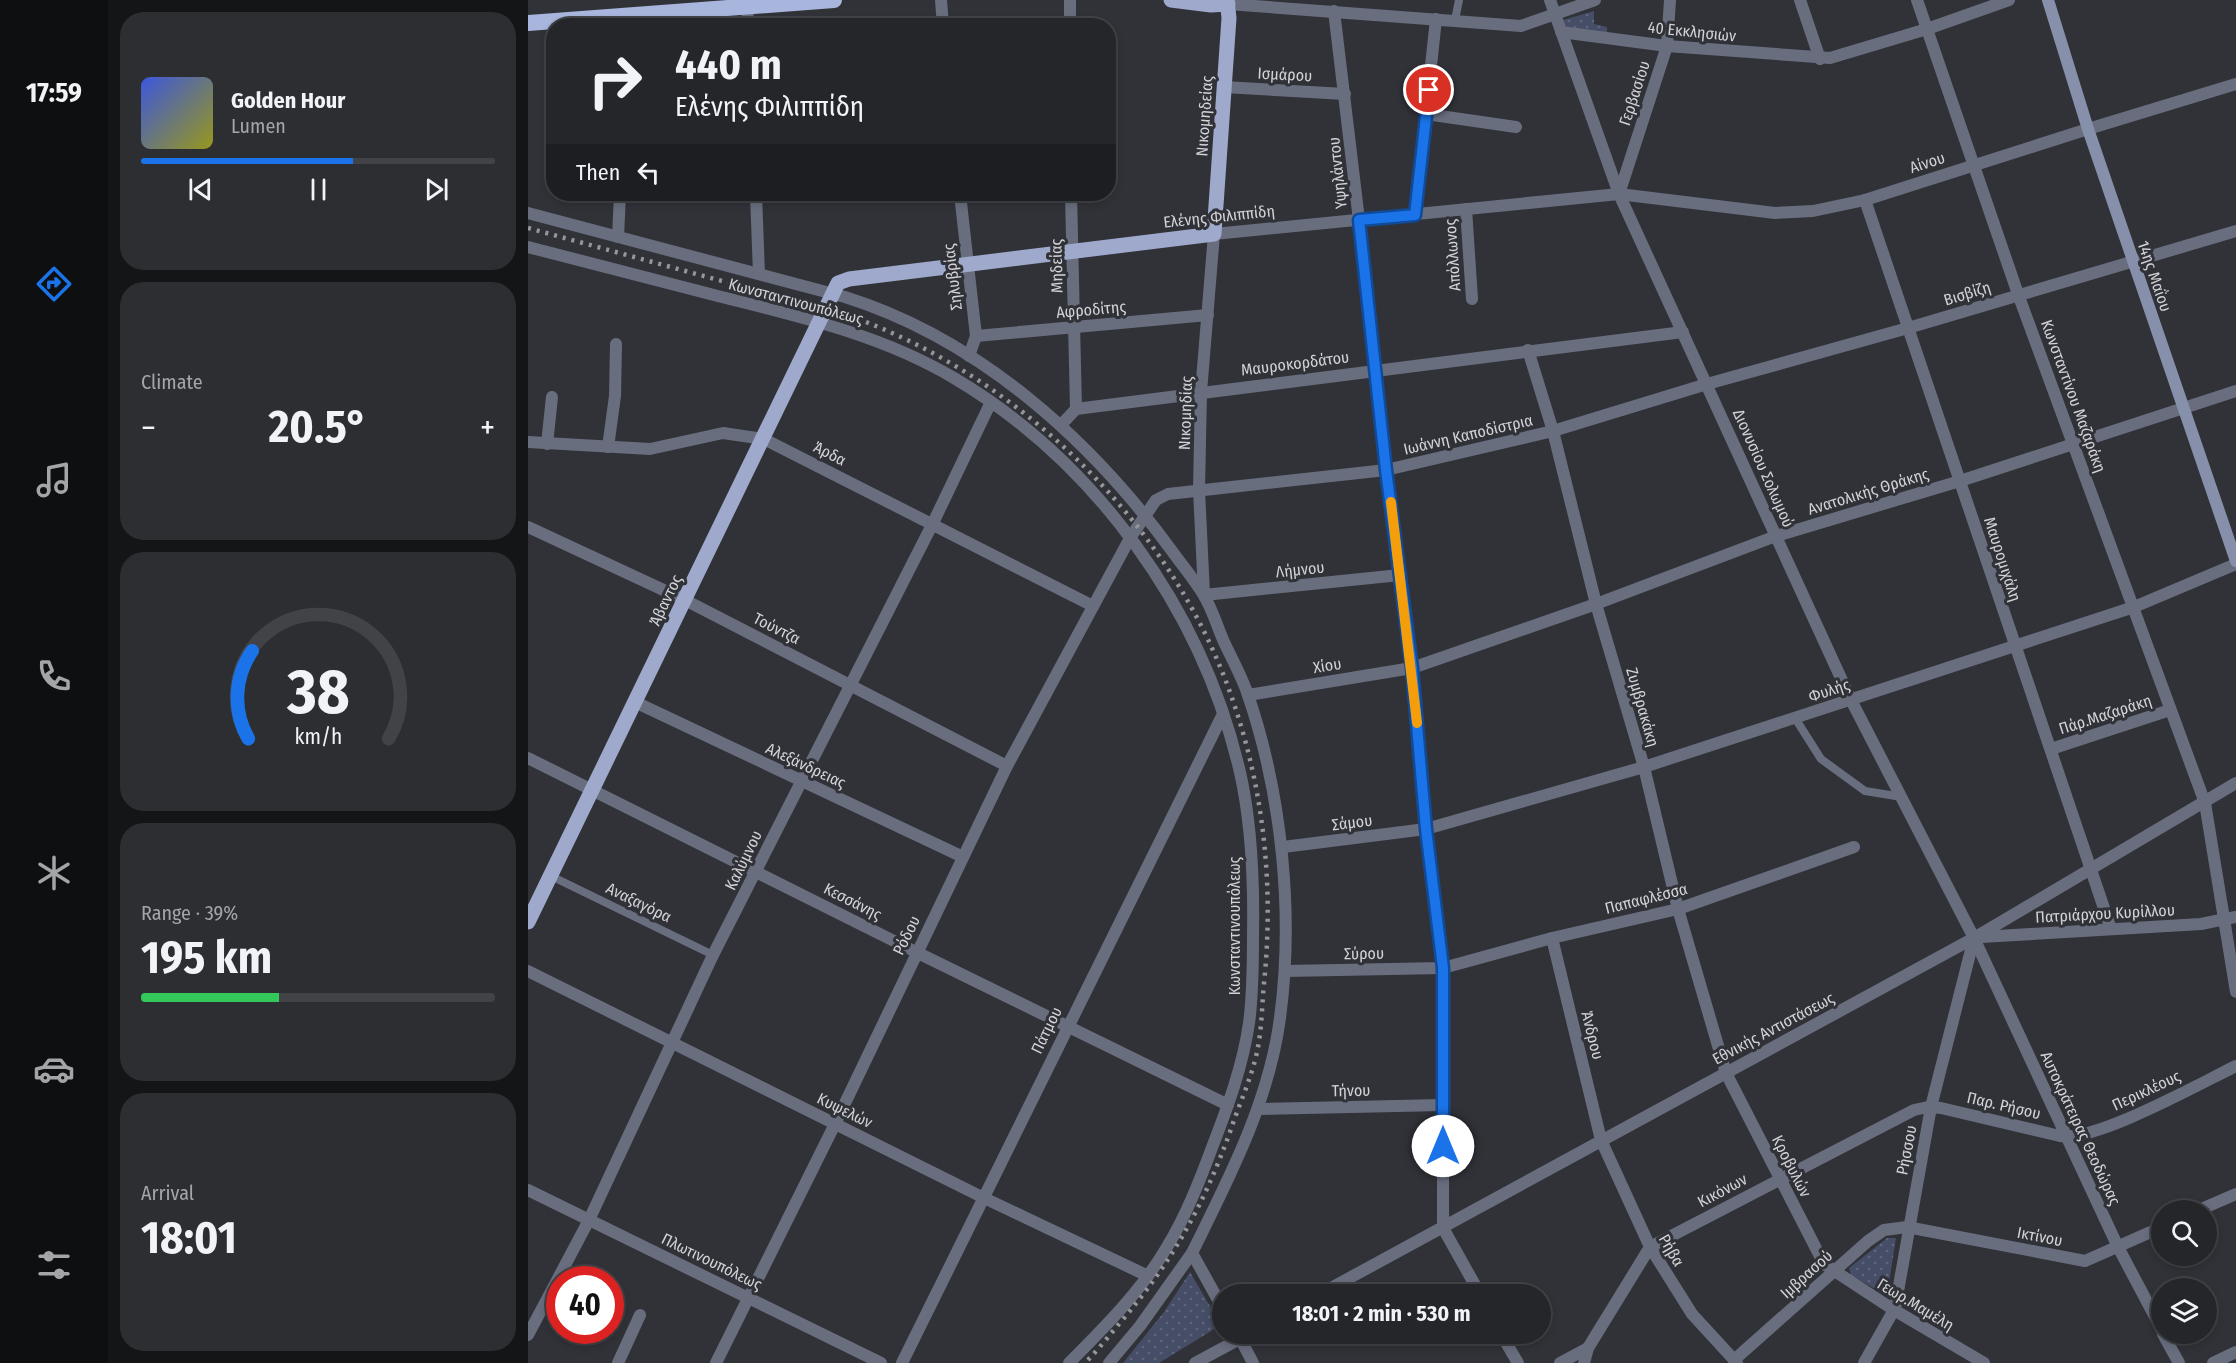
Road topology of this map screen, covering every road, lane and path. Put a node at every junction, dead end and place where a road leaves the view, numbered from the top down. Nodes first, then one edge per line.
1 (834, 0) edge
2 (941, 0) edge
3 (1070, 0) edge
4 (1171, 0) edge
5 (1459, 0) edge
6 (1550, 0) edge
7 (1595, 0) edge
8 (1670, 0) edge
9 (1800, 0) edge
10 (1917, 0) edge
11 (2009, 0) edge
12 (2048, 0) edge
13 (1227, 2) edge
14 (747, 3) edge
15 (1334, 11) junction
16 (1555, 15) junction
17 (644, 18) edge
18 (748, 18) edge
19 (942, 18) edge
20 (1070, 18) edge
21 (1436, 19) junction
22 (1455, 20) junction
23 (546, 22) edge
24 (528, 23) edge
25 (1927, 29) junction
26 (1561, 32) junction
27 (1667, 46) junction
28 (1820, 59) junction
29 (2236, 84) edge
30 (1224, 87) junction
31 (1345, 94) junction
32 (1426, 114) junction
33 (1516, 127) dead end
34 (2088, 129) junction
35 (1974, 164) junction
36 (1619, 194) junction
37 (1865, 200) junction
38 (620, 201) edge
39 (756, 201) edge
40 (961, 201) edge
41 (1071, 201) edge
42 (1466, 209) junction
43 (528, 213) edge
44 (1415, 215) junction
45 (1359, 220) junction
46 (2236, 231) edge
47 (1214, 234) junction
48 (618, 237) junction
49 (528, 247) edge
50 (1072, 251) junction
51 (2132, 261) junction
52 (966, 264) junction
53 (759, 274) junction
54 (831, 294) junction
55 (2018, 294) junction
56 (1472, 299) dead end
57 (1208, 315) junction
58 (819, 321) junction
59 (1074, 327) junction
60 (1908, 328) junction
61 (1683, 332) junction
62 (976, 336) junction
63 (616, 344) dead end
64 (1527, 350) junction
65 (969, 356) junction
66 (1376, 370) junction
67 (1707, 384) junction
68 (1201, 392) junction
69 (2236, 392) edge
70 (552, 397) dead end
71 (991, 402) junction
72 (2183, 407) junction
73 (1077, 409) junction
74 (1061, 425) junction
75 (1553, 431) junction
76 (764, 439) junction
77 (528, 442) edge
78 (547, 444) junction
79 (2074, 444) junction
80 (608, 447) junction
81 (1386, 470) junction
82 (1960, 481) junction
83 (1199, 490) junction
84 (1145, 514) junction
85 (933, 523) junction
86 (1137, 526) joint
87 (528, 527) edge
88 (1776, 536) junction
89 (1130, 538) junction
90 (2236, 563) edge
91 (1400, 575) junction
92 (1204, 595) junction
93 (685, 600) junction
94 (1596, 604) junction
95 (1093, 606) junction
96 (2134, 607) junction
97 (2015, 647) junction
98 (1412, 668) junction
99 (850, 684) junction
100 (1248, 695) junction
101 (1851, 700) junction
102 (634, 702) junction
103 (2170, 710) junction
104 (1223, 714) junction
105 (1795, 718) junction
106 (2051, 748) junction
107 (528, 758) edge
108 (1007, 766) junction
109 (1644, 767) junction
110 (800, 780) junction
111 (2236, 783) edge
112 (593, 789) junction
113 (1902, 797) junction
114 (2205, 803) junction
115 (1426, 829) junction
116 (1283, 847) junction
117 (1854, 847) dead end
118 (963, 857) junction
119 (2091, 870) junction
120 (756, 871) junction
121 (551, 876) junction
122 (1678, 909) junction
123 (2236, 917) edge
124 (2223, 920) junction
125 (528, 922) edge
126 (2111, 929) junction
127 (1552, 938) junction
128 (1974, 938) junction
129 (916, 952) junction
130 (713, 955) junction
131 (1443, 968) junction
132 (528, 970) edge
133 (1285, 971) junction
134 (2236, 992) edge
135 (1067, 1025) junction
136 (672, 1042) junction
137 (2236, 1066) edge
138 (1726, 1073) junction
139 (1228, 1105) junction
140 (1443, 1105) junction
141 (1931, 1107) junction
142 (1259, 1109) junction
143 (835, 1124) junction
144 (2069, 1137) junction
145 (1601, 1140) junction
146 (1780, 1179) junction
147 (528, 1190) edge
148 (2236, 1194) edge
149 (982, 1197) junction
150 (2217, 1202) edge
151 (589, 1220) junction
152 (1907, 1227) junction
153 (1443, 1228) junction
154 (2151, 1232) edge
155 (1650, 1247) junction
156 (2118, 1247) junction
157 (1192, 1252) junction
158 (1833, 1272) junction
159 (1148, 1276) junction
160 (1339, 1284) edge
161 (1474, 1284) edge
162 (1212, 1289) edge
163 (750, 1298) junction
164 (1894, 1310) junction
165 (2151, 1311) edge
166 (640, 1315) dead end
167 (528, 1335) edge
168 (1227, 1344) edge
169 (1246, 1344) edge
170 (1507, 1344) edge
171 (2169, 1344) edge
172 (1588, 1348) junction
173 (2236, 1352) edge
174 (1736, 1362) edge
175 (618, 1363) edge
176 (716, 1363) edge
177 (881, 1363) edge
178 (902, 1363) edge
179 (1069, 1363) edge
180 (1109, 1363) edge
181 (1195, 1363) edge
182 (1253, 1363) edge
183 (1518, 1363) edge
184 (1560, 1363) edge
185 (1584, 1363) edge
186 (1864, 1363) edge
187 (1984, 1363) edge
188 (2179, 1363) edge
189 (2213, 1363) edge

1 - 14 highway
2 - 19 street
3 - 20 street
4 - 13 main road
5 - 22 street
6 - 16 street, Διονυσίου Σολωμού
7 - 16 street
8 - 27 street, Γερβασίου
9 - 28 street
10 - 25 street, Κωνσταντίνου Μαζαράκη
11 - 25 street, 40 Εκκλησιών
12 - 34 main road, 14ης Μαΐου
13 - 15 street
13 - 30 main road, Νικομηδείας
14 - 17 highway
14 - 18 street
15 - 21 street
15 - 31 street, Υψηλάντου
16 - 22 street
16 - 26 street, Διονυσίου Σολωμού
21 - 22 street
21 - 32 street
23 - 24 highway
25 - 28 street, 40 Εκκλησιών
25 - 35 street, Κωνσταντίνου Μαζαράκη
26 - 27 street, 40 Εκκλησιών
26 - 36 street, Διονυσίου Σολωμού
27 - 28 street, 40 Εκκλησιών
27 - 36 street, Γερβασίου
29 - 34 street, Αίνου
30 - 31 street, Ισμάρου
30 - 47 main road, Νικομηδείας
31 - 45 street, Υψηλάντου
32 - 33 street
32 - 44 street
34 - 35 street, Αίνου
34 - 51 main road, 14ης Μαΐου
35 - 37 street, Αίνου
35 - 55 street, Κωνσταντίνου Μαζαράκη
36 - 37 street, Αίνου
36 - 42 street, Ελένης Φιλιππίδη
36 - 61 street, Διονυσίου Σολωμού
37 - 60 street, Μαυρομιχάλη
38 - 48 street
39 - 53 street
40 - 52 street, Σηλυβρίας
41 - 50 street, Μηδείας
42 - 44 street, Ελένης Φιλιππίδη
42 - 56 street, Απόλλωνος
43 - 48 street
44 - 45 street, Ελένης Φιλιππίδη
45 - 47 street, Ελένης Φιλιππίδη
45 - 66 street, Υψηλάντου
46 - 51 street, Βισβίζη
47 - 50 main road, Ελένης Φιλιππίδη
47 - 57 street, Νικομηδίας
48 - 53 street
49 - 58 street, Κωνσταντινουπόλεως
50 - 52 main road, Ελένης Φιλιππίδη
50 - 59 street, Μηδείας
51 - 55 street, Βισβίζη
51 - 72 main road, 14ης Μαΐου
52 - 54 main road, Ελένης Φιλιππίδη
52 - 62 street, Σηλυβρίας
53 - 54 street
54 - 58 main road, Άβαντος
54 - 65 street
55 - 60 street, Βισβίζη
55 - 79 street, Κωνσταντίνου Μαζαράκη
57 - 59 street, Αφροδίτης
57 - 68 street, Νικομηδίας
58 - 71 street, Κωνσταντινουπόλεως
58 - 76 main road, Άβαντος
59 - 62 street, Αφροδίτης
59 - 73 street, Μηδείας
60 - 67 street, Βισβίζη
60 - 82 street, Μαυρομιχάλη
61 - 64 street, Μαυροκορδάτου
61 - 67 street, Διονυσίου Σολωμού
62 - 65 street, Σηλυβρίας
63 - 80 street
64 - 66 street, Μαυροκορδάτου
64 - 75 street, Ζυμβρακάκη
65 - 74 street
66 - 68 street, Μαυροκορδάτου
66 - 81 street, Υψηλάντου
67 - 75 street, Ιωάννη Καποδίστρια
67 - 88 street, Διονυσίου Σολωμού
68 - 73 street, Μαυροκορδάτου
68 - 83 street, Νικομηδίας
69 - 72 street, Ανατολικής Θράκης
70 - 78 street
71 - 85 street, Καλύμνου
71 - 89 street, Κωνσταντινουπόλεως
72 - 79 street, Ανατολικής Θράκης
72 - 90 main road, 14ης Μαΐου
73 - 74 street
74 - 84 street
75 - 81 street, Ιωάννη Καποδίστρια
75 - 94 street, Ζυμβρακάκη
76 - 80 street, Άρδα
76 - 85 street, Άρδα
76 - 93 main road, Άβαντος
77 - 78 street, Άρδα
78 - 80 street, Άρδα
79 - 82 street, Ανατολικής Θράκης
79 - 96 street, Κωνσταντίνου Μαζαράκη
81 - 83 street, Ιωάννη Καποδίστρια
81 - 91 street, Υψηλάντου
82 - 88 street, Ανατολικής Θράκης
82 - 97 street, Μαυρομιχάλη
83 - 84 street, Ιωάννη Καποδίστρια
83 - 92 street, Νικομηδίας
84 - 86 street, Ιωάννη Καποδίστρια
84 - 92 street
85 - 95 street, Άρδα
85 - 99 street, Καλύμνου
86 - 89 street, Ρόδου
87 - 93 street, Τούντζα
88 - 94 street, Ανατολικής Θράκης
88 - 101 street, Διονυσίου Σολωμού
89 - 95 street, Ρόδου
89 - 104 street, Κωνσταντινουπόλεως
90 - 96 street, Φυλής
91 - 92 street, Λήμνου
91 - 98 street, Υψηλάντου
92 - 100 street
93 - 99 street, Τούντζα
93 - 102 main road, Άβαντος
94 - 98 street, Ανατολικής Θράκης
94 - 109 street, Ζυμβρακάκη
95 - 108 street, Ρόδου
96 - 97 street, Φυλής
96 - 103 street, Κωνσταντίνου Μαζαράκη
97 - 101 street, Φυλής
97 - 106 street, Μαυρομιχάλη
98 - 100 street, Χίου
98 - 115 street, Υψηλάντου
99 - 108 street, Τούντζα
99 - 110 street, Καλύμνου
100 - 116 street
101 - 105 street, Φυλής
101 - 113 street, Διονυσίου Σολωμού
102 - 110 street, Αλεξάνδρειας
102 - 112 main road, Άβαντος
103 - 106 street, Πάρ.Μαζαράκη
103 - 114 street, Κωνσταντίνου Μαζαράκη
104 - 135 street, Πάτμου
104 - 139 street, Κωνσταντινουπόλεως
105 - 109 street, Φυλής
105 - 113 street
106 - 119 street, Μαυρομιχάλη
107 - 112 street, Κεσσάνης
108 - 118 street, Ρόδου
109 - 115 street, Φυλής
109 - 122 street, Ζυμβρακάκη
110 - 118 street, Αλεξάνδρειας
110 - 120 street, Καλύμνου
111 - 114 street, Εθνικής Αντιστάσεως
112 - 120 street, Κεσσάνης
112 - 121 main road, Άβαντος
113 - 128 street, Διονυσίου Σολωμού
114 - 119 street, Εθνικής Αντιστάσεως
114 - 124 street, Κωνσταντίνου Μαζαράκη
115 - 116 street, Σάμου
115 - 131 street, Υψηλάντου
116 - 133 street
117 - 122 street, Παπαφλέσσα
118 - 129 street, Ρόδου
119 - 126 street, Μαυρομιχάλη
119 - 128 street, Εθνικής Αντιστάσεως
120 - 129 street, Κεσσάνης
120 - 130 street, Καλύμνου
121 - 125 main road, Άβαντος
121 - 130 street, Αναξαγόρα
122 - 127 street, Παπαφλέσσα
122 - 138 street, Ζυμβρακάκη
123 - 124 street, Πατριάρχου Κυρίλλου
124 - 126 street, Πατριάρχου Κυρίλλου
124 - 134 street, Κωνσταντίνου Μαζαράκη
126 - 128 street, Πατριάρχου Κυρίλλου
127 - 131 street, Παπαφλέσσα
127 - 145 street, Άνδρου
128 - 138 street, Εθνικής Αντιστάσεως
128 - 141 street, Ρήσσου
128 - 144 street, Αυτοκράτειρας Θεοδώρας
129 - 135 street, Κεσσάνης
129 - 143 street, Ρόδου
130 - 136 street, Καλύμνου
131 - 133 street, Σύρου
131 - 140 street, Υψηλάντου
132 - 136 street, Κυψελών
133 - 142 street
135 - 139 street, Κεσσάνης
135 - 149 street, Πάτμου
136 - 143 street, Κυψελών
136 - 151 street, Καλύμνου
137 - 144 street, Περικλέους
138 - 145 street, Εθνικής Αντιστάσεως
138 - 146 street, Κροβυλών
139 - 159 street, Κωνσταντινουπόλεως
140 - 142 street, Τήνου
140 - 153 street, Υψηλάντου
141 - 144 street, Παρ. Ρήσου
141 - 146 street, Κικόνων
141 - 152 street, Ρήσσου
142 - 157 street
143 - 149 street, Κυψελών
143 - 163 street, Ρόδου
144 - 156 street, Αυτοκράτειρας Θεοδώρας
145 - 153 street, Εθνικής Αντιστάσεως
145 - 155 street, Ρήβα
146 - 155 street, Κικόνων
146 - 158 street, Κροβυλών
147 - 151 street, Πλωτινουπόλεως
148 - 150 street
149 - 159 street, Κυψελών
149 - 178 street, Πάτμου
151 - 163 street, Πλωτινουπόλεως
151 - 167 street, Καλύμνου
152 - 156 street, Ικτίνου
152 - 158 street, Ιμβρασού
152 - 164 street, Ρήσσου
153 - 160 street, Εθνικής Αντιστάσεως
153 - 161 street
154 - 156 street, Ικτίνου
155 - 172 street
155 - 174 street, Ρήβα
156 - 165 street, Αυτοκράτειρας Θεοδώρας
157 - 162 street
157 - 180 street
158 - 164 street, Γεωρ.Μαμέλη
158 - 174 street, Ιμβρασού
159 - 179 street, Κωνσταντινουπόλεως
163 - 176 street, Ρόδου
163 - 177 street, Πλωτινουπόλεως
164 - 186 street, Ρήσσου
164 - 187 street, Γεωρ.Μαμέλη
166 - 175 street
168 - 181 street
169 - 182 street
170 - 183 street
171 - 188 street, Αυτοκράτειρας Θεοδώρας
172 - 184 street
172 - 185 street
173 - 189 street

